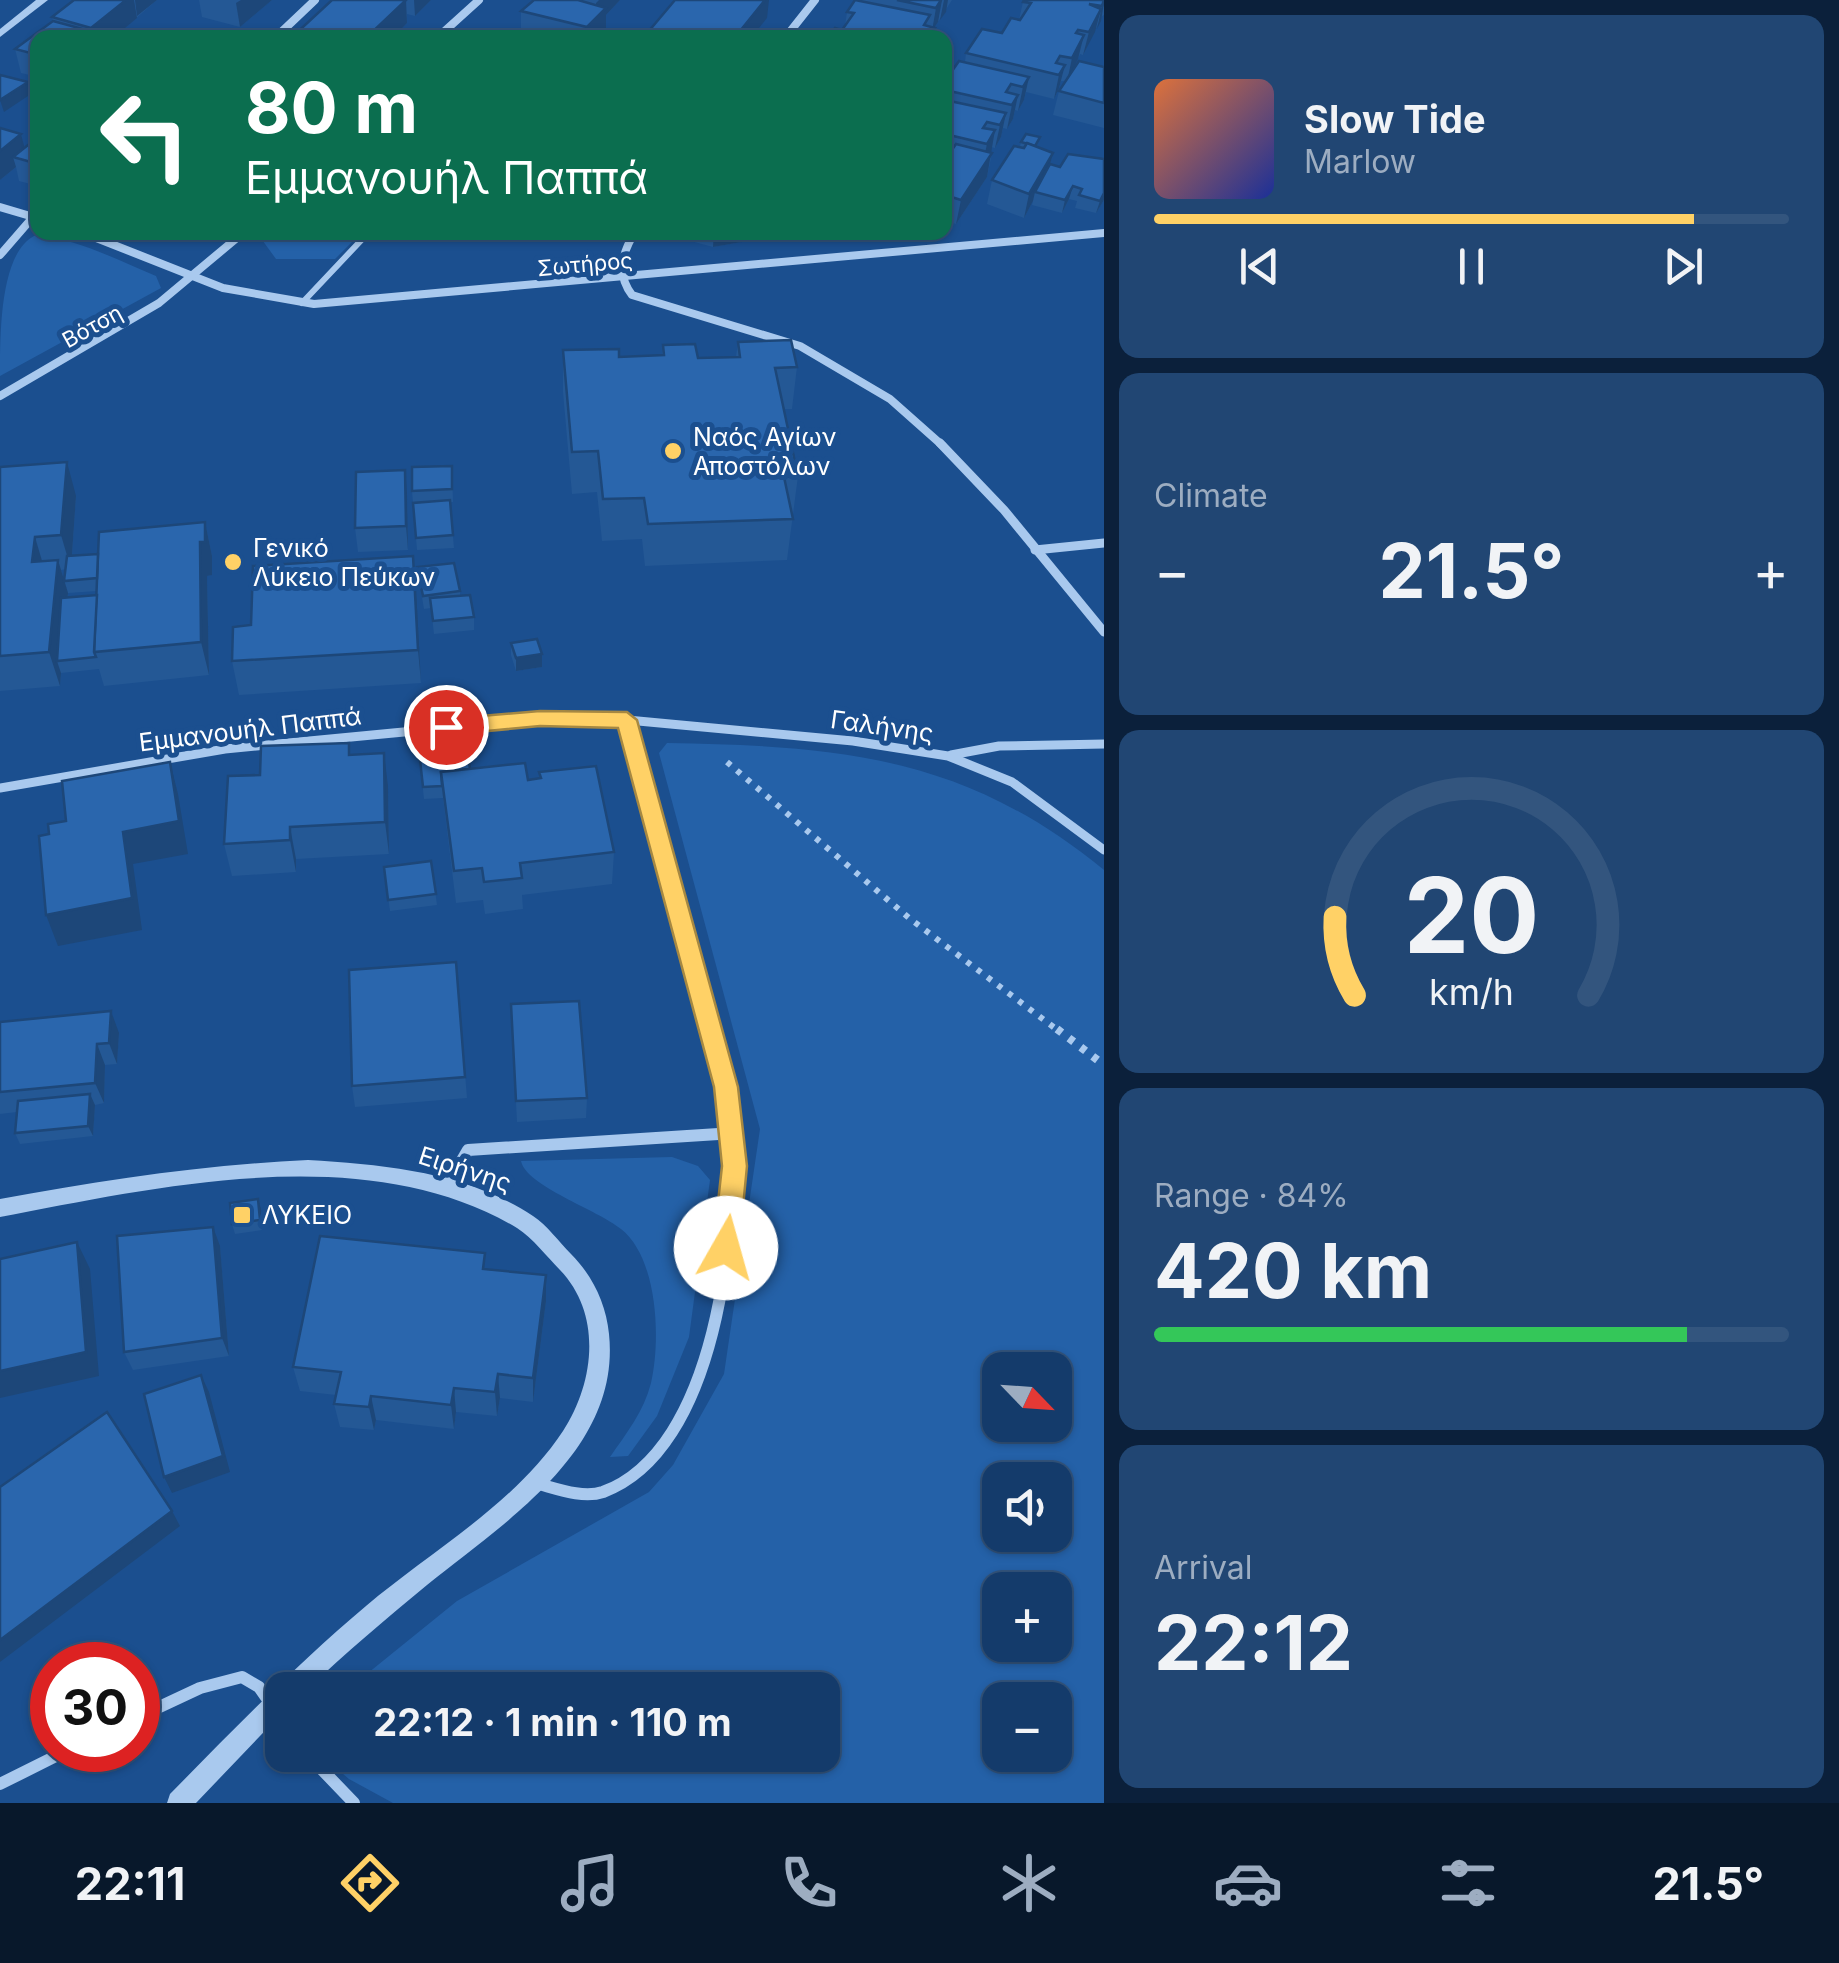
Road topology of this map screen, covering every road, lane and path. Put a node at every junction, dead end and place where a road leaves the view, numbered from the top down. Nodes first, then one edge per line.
1 (43, 0) edge
2 (315, 0) edge
3 (479, 0) edge
4 (815, 0) edge
5 (283, 30) edge
6 (447, 30) edge
7 (791, 30) edge
8 (0, 34) edge
9 (0, 207) edge
10 (30, 215) edge
11 (30, 223) edge
12 (1104, 233) edge
13 (100, 240) edge
14 (236, 240) edge
15 (361, 240) edge
16 (630, 240) edge
17 (0, 255) edge
18 (622, 278) junction
19 (195, 279) junction
20 (302, 303) junction
21 (0, 396) edge
22 (1104, 542) edge
23 (1035, 550) junction
24 (1104, 632) edge
25 (627, 720) junction
26 (691, 726) junction
27 (1104, 744) edge
28 (948, 756) junction
29 (0, 788) edge
30 (1104, 850) edge
31 (1104, 1066) edge
32 (734, 1133) junction
33 (446, 1186) junction
34 (0, 1208) edge
35 (534, 1483) junction
36 (311, 1672) edge
37 (265, 1690) edge
38 (160, 1706) edge
39 (265, 1719) edge
40 (30, 1769) edge
41 (324, 1772) edge
42 (0, 1784) edge
43 (178, 1803) edge
44 (354, 1803) edge

1 - 8 street
2 - 5 street
3 - 6 street
4 - 7 street
9 - 10 street
11 - 17 street
12 - 18 street, Σωτήρος
13 - 19 street, Σωτήρος
14 - 19 street, Βότση
15 - 20 street
16 - 18 street
18 - 20 street, Σωτήρος
18 - 23 street
19 - 20 street, Σωτήρος
19 - 21 street, Βότση
22 - 23 street
23 - 24 street
25 - 26 street, Γαλήνης
25 - 29 street, Εμμανουήλ Παππά
25 - 32 street
26 - 28 street, Γαλήνης
26 - 31 path
27 - 28 street
28 - 30 street, Γαλήνης
32 - 33 street
32 - 35 street
33 - 34 street, Ειρήνης
33 - 35 street, Ειρήνης
35 - 36 street, Ειρήνης
37 - 38 street
39 - 43 street, Ειρήνης
40 - 42 street
41 - 44 street

